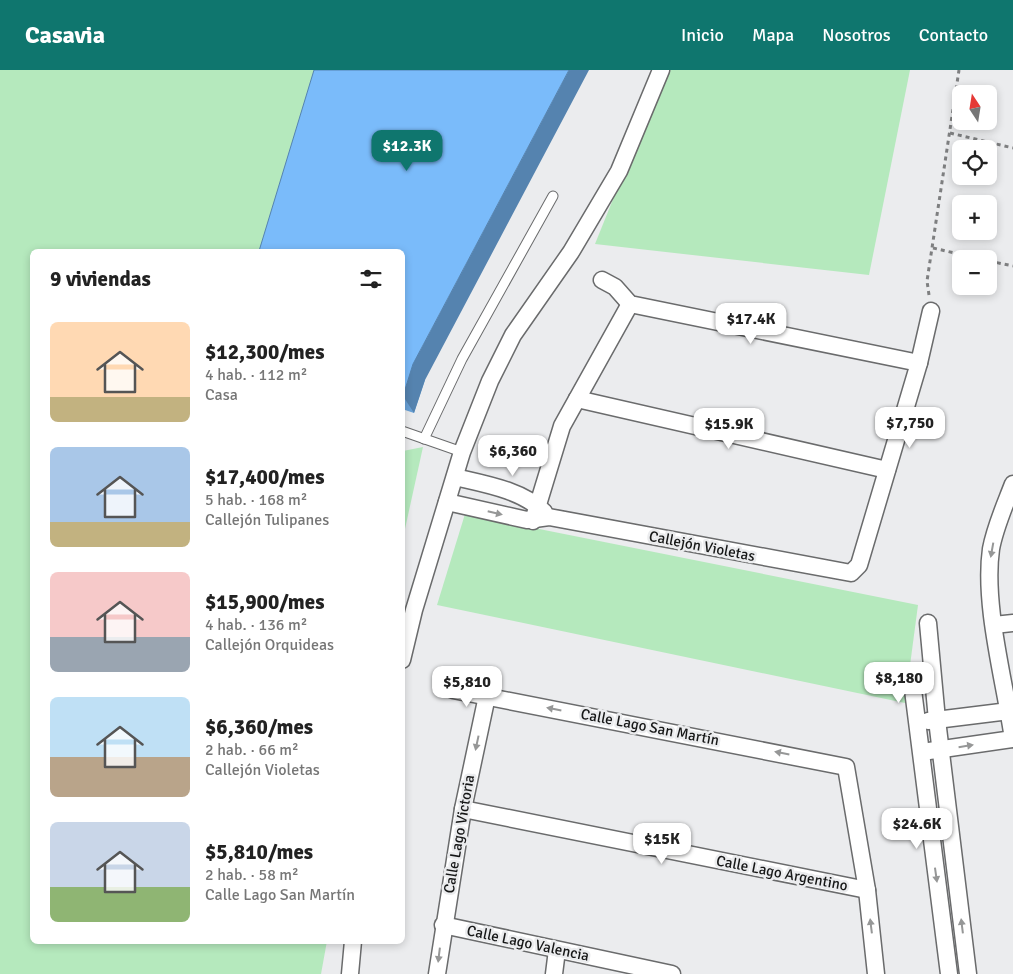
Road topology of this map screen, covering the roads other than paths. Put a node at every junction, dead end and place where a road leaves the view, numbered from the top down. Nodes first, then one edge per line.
1 (661, 70) edge
2 (553, 196) dead end
3 (602, 280) dead end
4 (630, 304) junction
5 (931, 311) road end
6 (919, 363) junction
7 (577, 399) junction
8 (405, 432) edge
9 (424, 438) junction
10 (462, 452) junction
11 (888, 470) junction
12 (455, 477) junction
13 (1013, 484) edge
14 (447, 502) junction
15 (1009, 503) edge
16 (540, 515) junction
17 (928, 623) dead end
18 (1013, 623) edge
19 (994, 625) junction
20 (405, 648) edge
21 (912, 682) dead end
22 (453, 690) dead end
23 (487, 696) junction
24 (1009, 711) junction
25 (937, 720) junction
26 (916, 723) junction
27 (1013, 739) edge
28 (940, 750) junction
29 (920, 752) junction
30 (463, 809) junction
31 (867, 890) junction
32 (443, 925) junction
33 (353, 944) edge
34 (557, 950) junction
35 (350, 974) edge
36 (437, 974) edge
37 (554, 974) edge
38 (671, 974) edge
39 (876, 974) edge
40 (949, 974) edge
41 (968, 974) edge

1 - 10 street
2 - 9 lane
3 - 4 street
4 - 6 street
4 - 7 street
5 - 6 street
6 - 11 street
7 - 11 street
7 - 16 street
8 - 9 lane
9 - 10 lane
10 - 12 street
11 - 16 street, Callejón Violetas
12 - 14 street
12 - 16 street, Callejón Violetas
13 - 15 street
14 -> 16 street, Callejón Violetas
14 - 20 street
15 -> 19 street
17 - 25 street
18 - 19 street
19 - 24 street
21 - 26 street
22 - 23 street, Calle Lago San Martín
23 -> 30 street, Calle Lago Victoria
31 -> 23 street, Calle Lago San Martín
24 - 25 street
24 - 27 street
25 - 26 street
25 - 28 street
26 - 29 street
28 -> 27 street
28 - 29 street
41 -> 28 street
29 -> 40 street
30 - 31 street, Calle Lago Argentino
30 - 32 street, Calle Lago Victoria
39 -> 31 street
32 - 34 street, Calle Lago Valencia
32 -> 36 street, Calle Lago Victoria
33 - 35 street
34 - 37 street
34 - 38 street, Calle Lago Valencia

